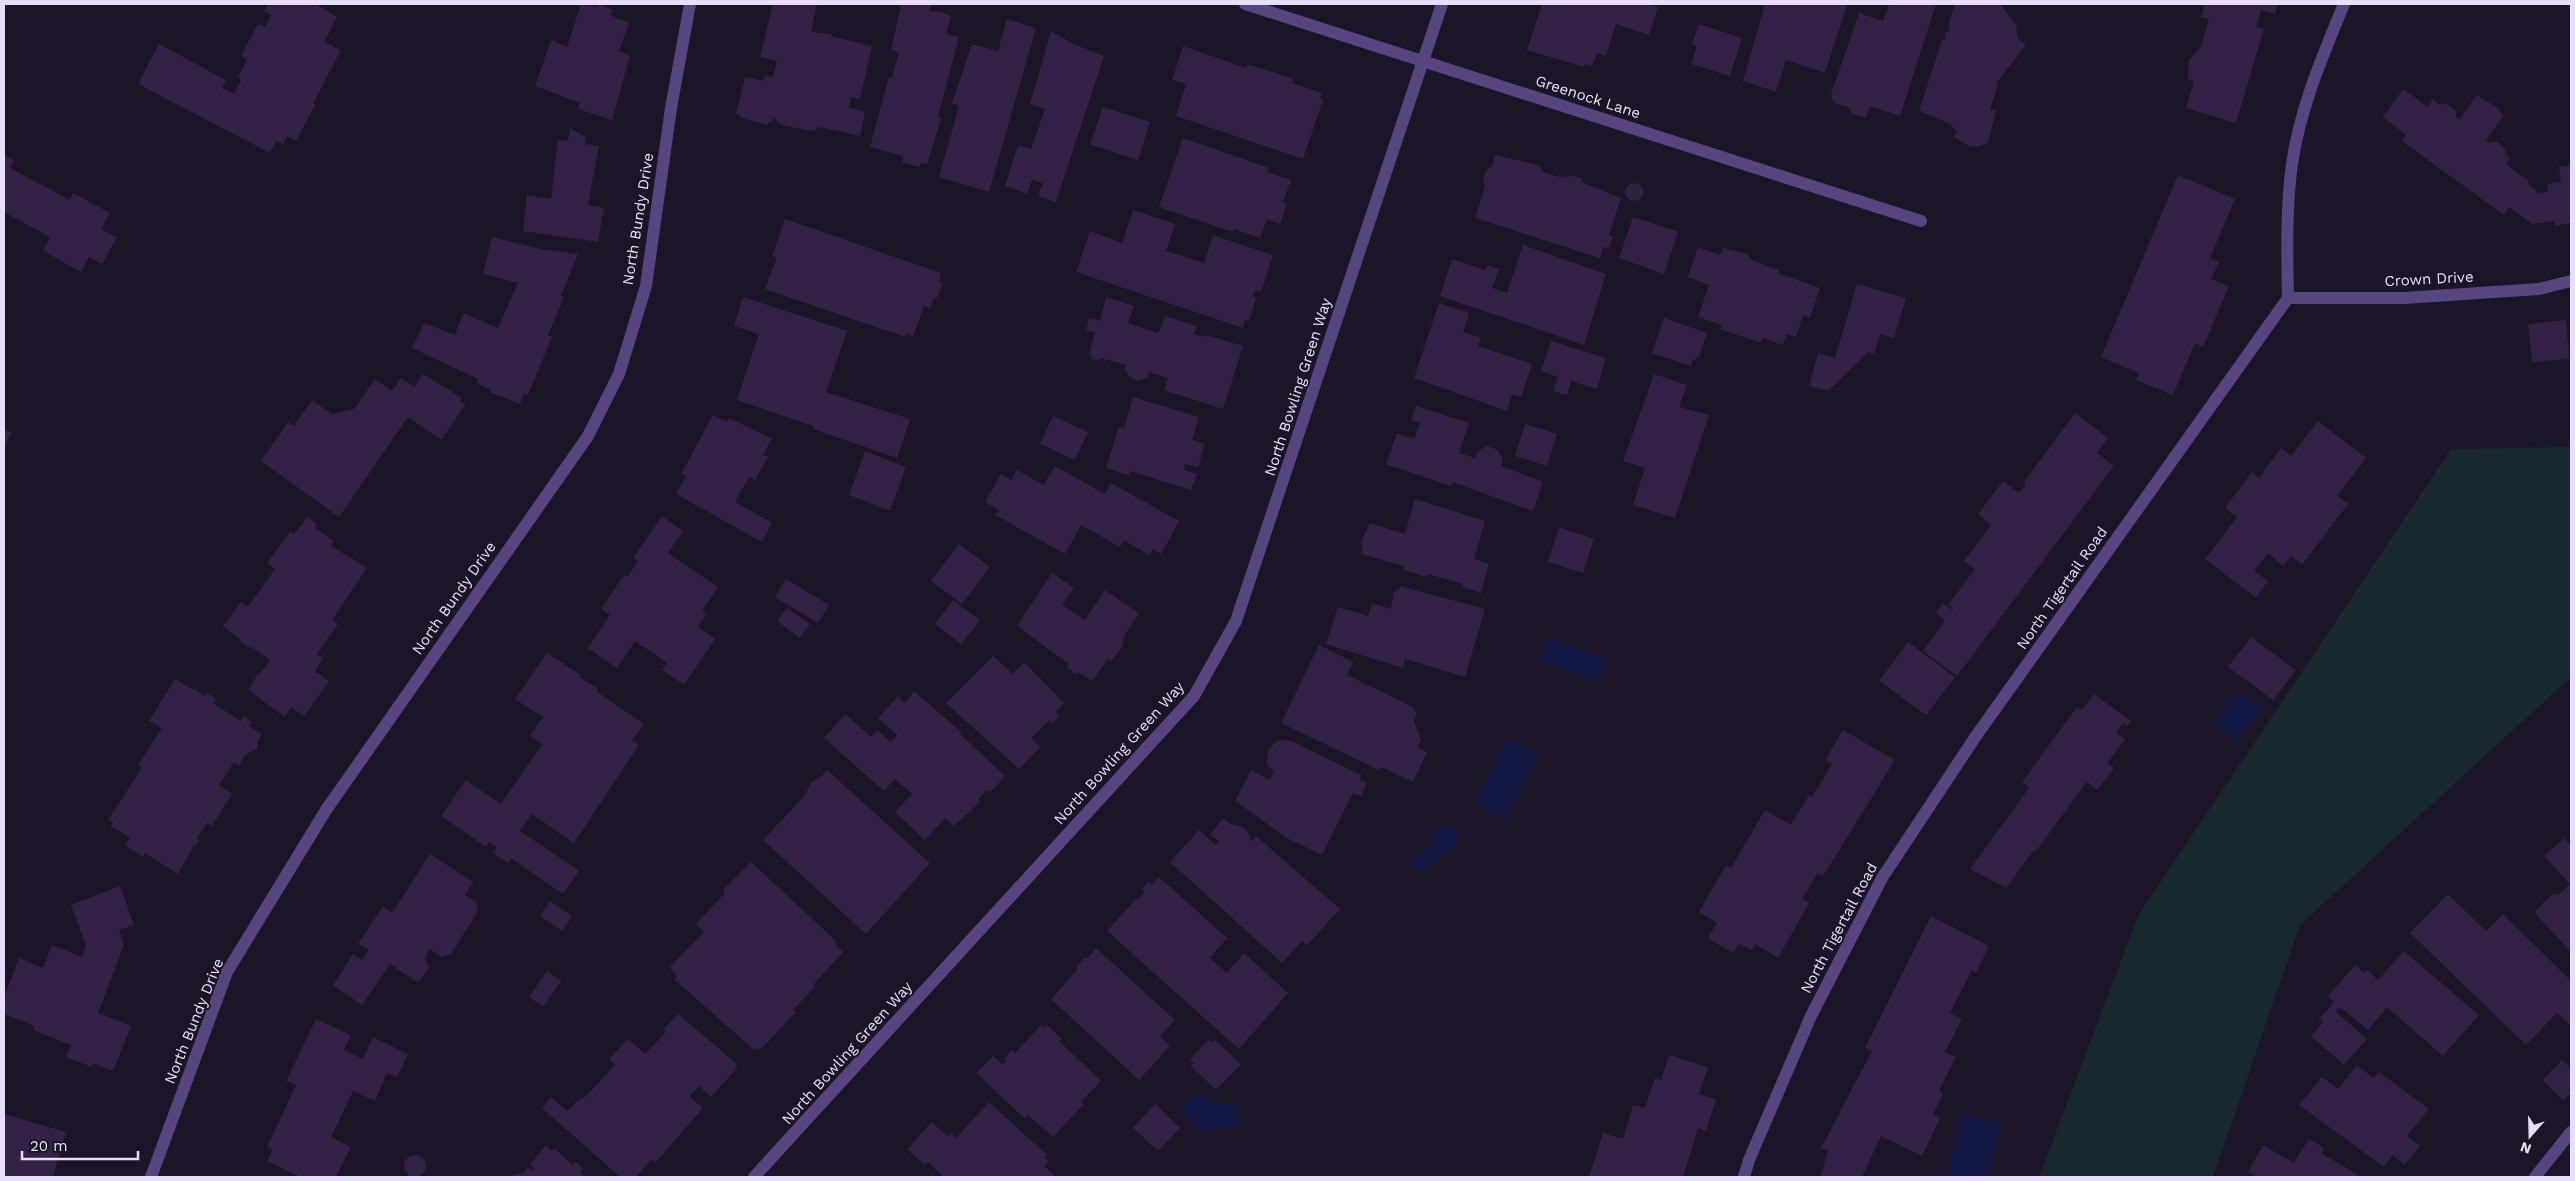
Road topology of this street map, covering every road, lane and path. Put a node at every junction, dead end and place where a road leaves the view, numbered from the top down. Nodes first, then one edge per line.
1 (690, 4) edge
2 (1245, 4) edge
3 (1442, 4) edge
4 (2344, 4) edge
5 (1424, 62) junction
6 (1921, 221) dead end
7 (2571, 281) edge
8 (2288, 298) junction
9 (2571, 1132) edge
10 (152, 1177) edge
11 (754, 1177) edge
12 (1744, 1177) edge
13 (2535, 1177) edge

1 - 10 street, North Bundy Drive
2 - 5 street, Greenock Lane
3 - 5 street, North Bowling Green Way
4 - 8 street
5 - 6 street, Greenock Lane
5 - 11 street, North Bowling Green Way
7 - 8 street, Crown Drive
8 - 12 street, North Tigertail Road
9 - 13 street

